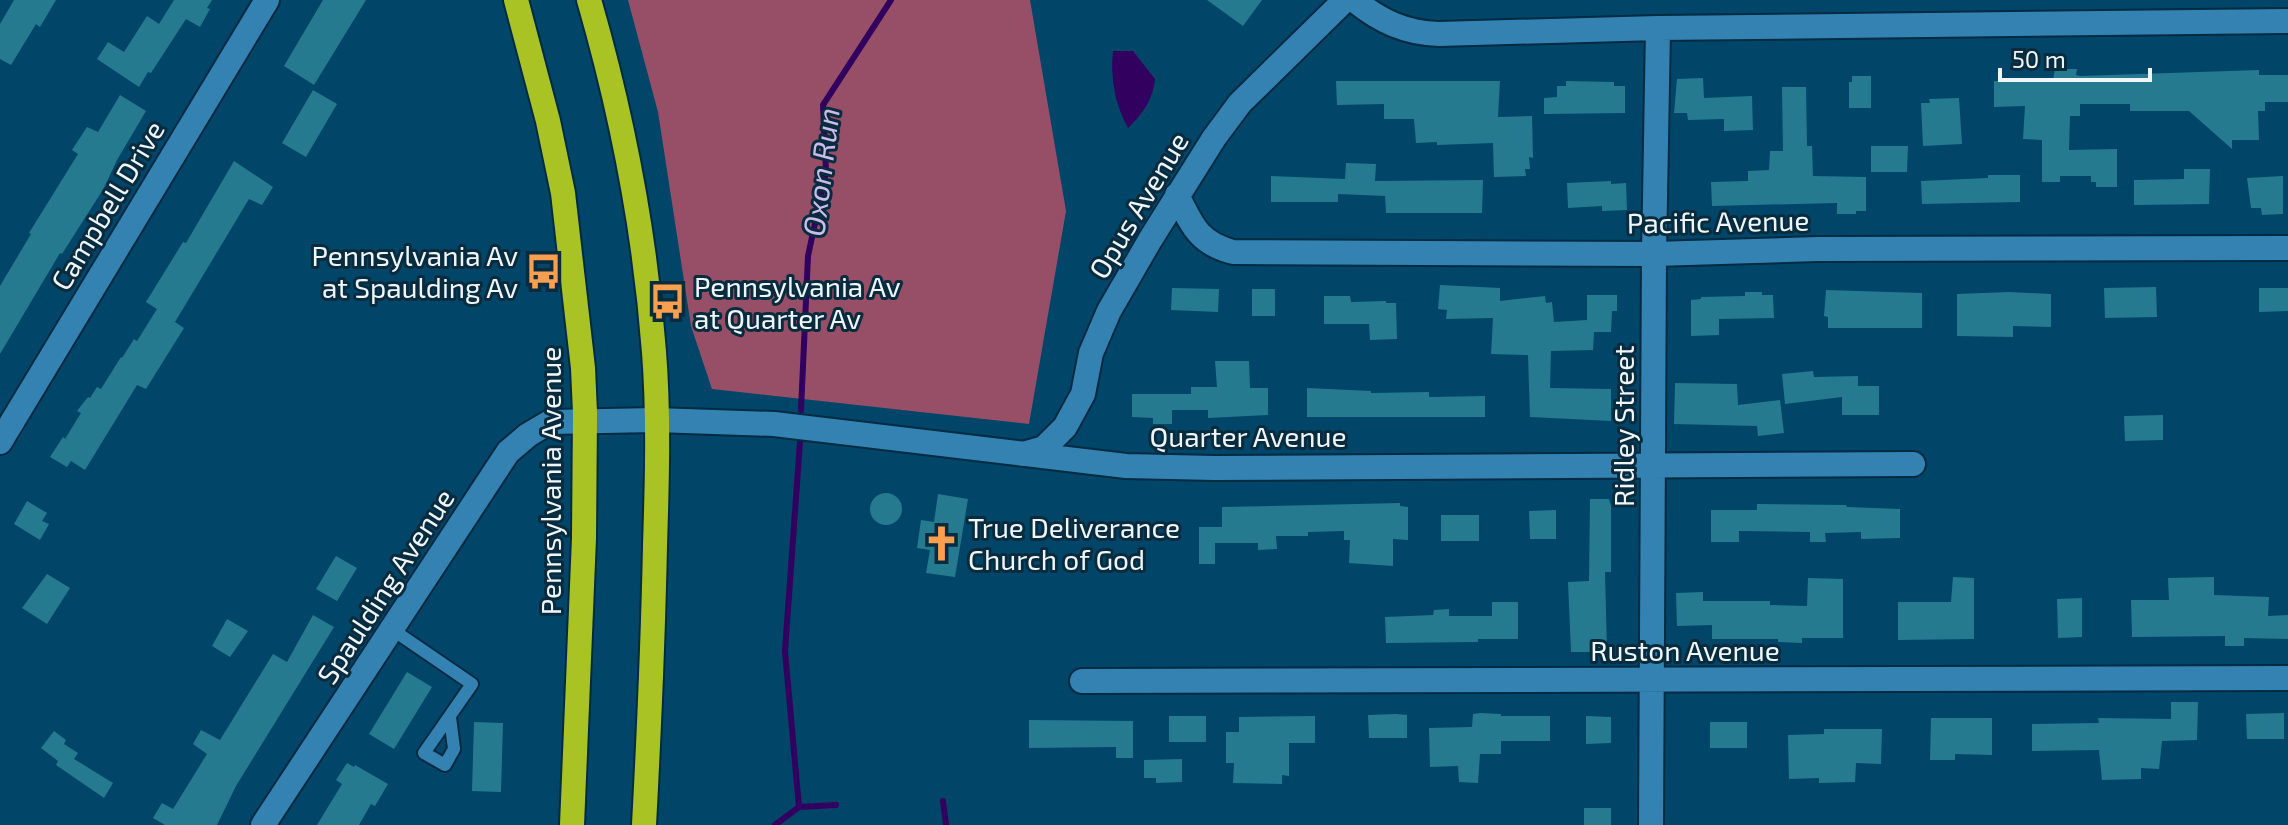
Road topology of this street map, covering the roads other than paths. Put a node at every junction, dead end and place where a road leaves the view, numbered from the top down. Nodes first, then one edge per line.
1 (267, 0) edge
2 (516, 0) edge
3 (589, 0) edge
4 (1345, 0) edge
5 (1354, 0) edge
6 (2288, 21) edge
7 (1658, 28) junction
8 (1177, 195) junction
9 (2288, 248) edge
10 (1654, 254) junction
11 (656, 420) junction
12 (585, 422) junction
13 (0, 442) edge
14 (1019, 455) junction
15 (1913, 464) dead end
16 (1653, 466) junction
17 (393, 630) junction
18 (2288, 678) edge
19 (1082, 681) dead end
20 (1653, 681) junction
21 (450, 717) dead end
22 (263, 825) edge
23 (572, 825) edge
24 (644, 825) edge
25 (1651, 825) edge

1 - 13 street, Campbell Drive
2 - 12 highway, Pennsylvania Avenue
3 - 11 highway
4 - 8 street, Opus Avenue
5 - 7 street
6 - 7 street
7 - 10 street, Ridley Street
8 - 10 street, Pacific Avenue
8 - 14 street, Opus Avenue
9 - 10 street, Pacific Avenue
10 - 16 street, Ridley Street
11 - 12 street, Quarter Avenue
11 - 14 street, Quarter Avenue
11 - 24 highway
12 - 17 street, Spaulding Avenue
12 - 23 highway, Pennsylvania Avenue
14 - 16 street, Quarter Avenue
15 - 16 street, Quarter Avenue
16 - 20 street, Ridley Street
17 - 21 lane
17 - 22 street, Spaulding Avenue
18 - 20 street, Ruston Avenue
19 - 20 street, Ruston Avenue
20 - 25 street, Ridley Street

